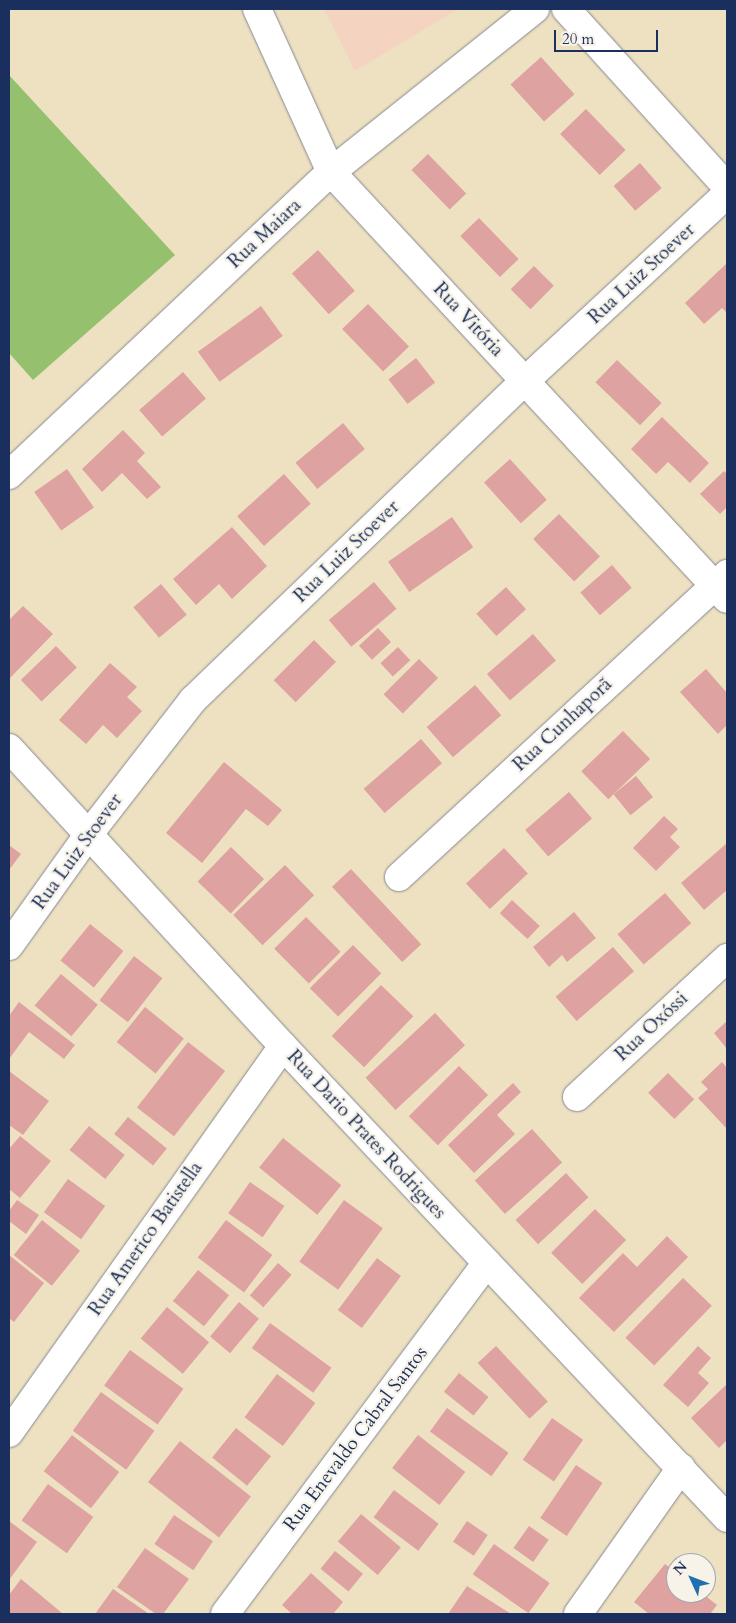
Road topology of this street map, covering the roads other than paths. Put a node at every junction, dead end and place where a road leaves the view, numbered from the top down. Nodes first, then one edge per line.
1 (258, 9) edge
2 (535, 9) edge
3 (566, 9) edge
4 (331, 172) junction
5 (727, 187) edge
6 (727, 194) edge
7 (525, 381) junction
8 (9, 474) edge
9 (723, 586) edge
10 (9, 748) edge
11 (89, 834) junction
12 (399, 876) dead end
13 (9, 946) edge
14 (727, 958) edge
15 (283, 1046) junction
16 (577, 1097) dead end
17 (487, 1263) junction
18 (9, 1433) edge
19 (681, 1468) junction
20 (727, 1518) edge
21 (225, 1614) edge
22 (578, 1614) edge

1 - 4 street, Rua Vitória
2 - 4 street, Rua Maiara
3 - 5 street
4 - 7 street, Rua Vitória
4 - 8 street, Rua Maiara
6 - 7 street, Rua Luiz Stoever
7 - 9 street, Rua Vitória
7 - 11 street, Rua Luiz Stoever
9 - 12 street, Rua Cunhaporã
10 - 11 street, Rua Dario Prates Rodrigues
11 - 13 street, Rua Luiz Stoever
11 - 15 street, Rua Dario Prates Rodrigues
14 - 16 street, Rua Oxóssi
15 - 17 street, Rua Dario Prates Rodrigues
15 - 18 street, Rua Americo Batistella
17 - 19 street, Rua Dario Prates Rodrigues
17 - 21 street, Rua Enevaldo Cabral Santos
19 - 20 street, Rua Dario Prates Rodrigues
19 - 22 street

